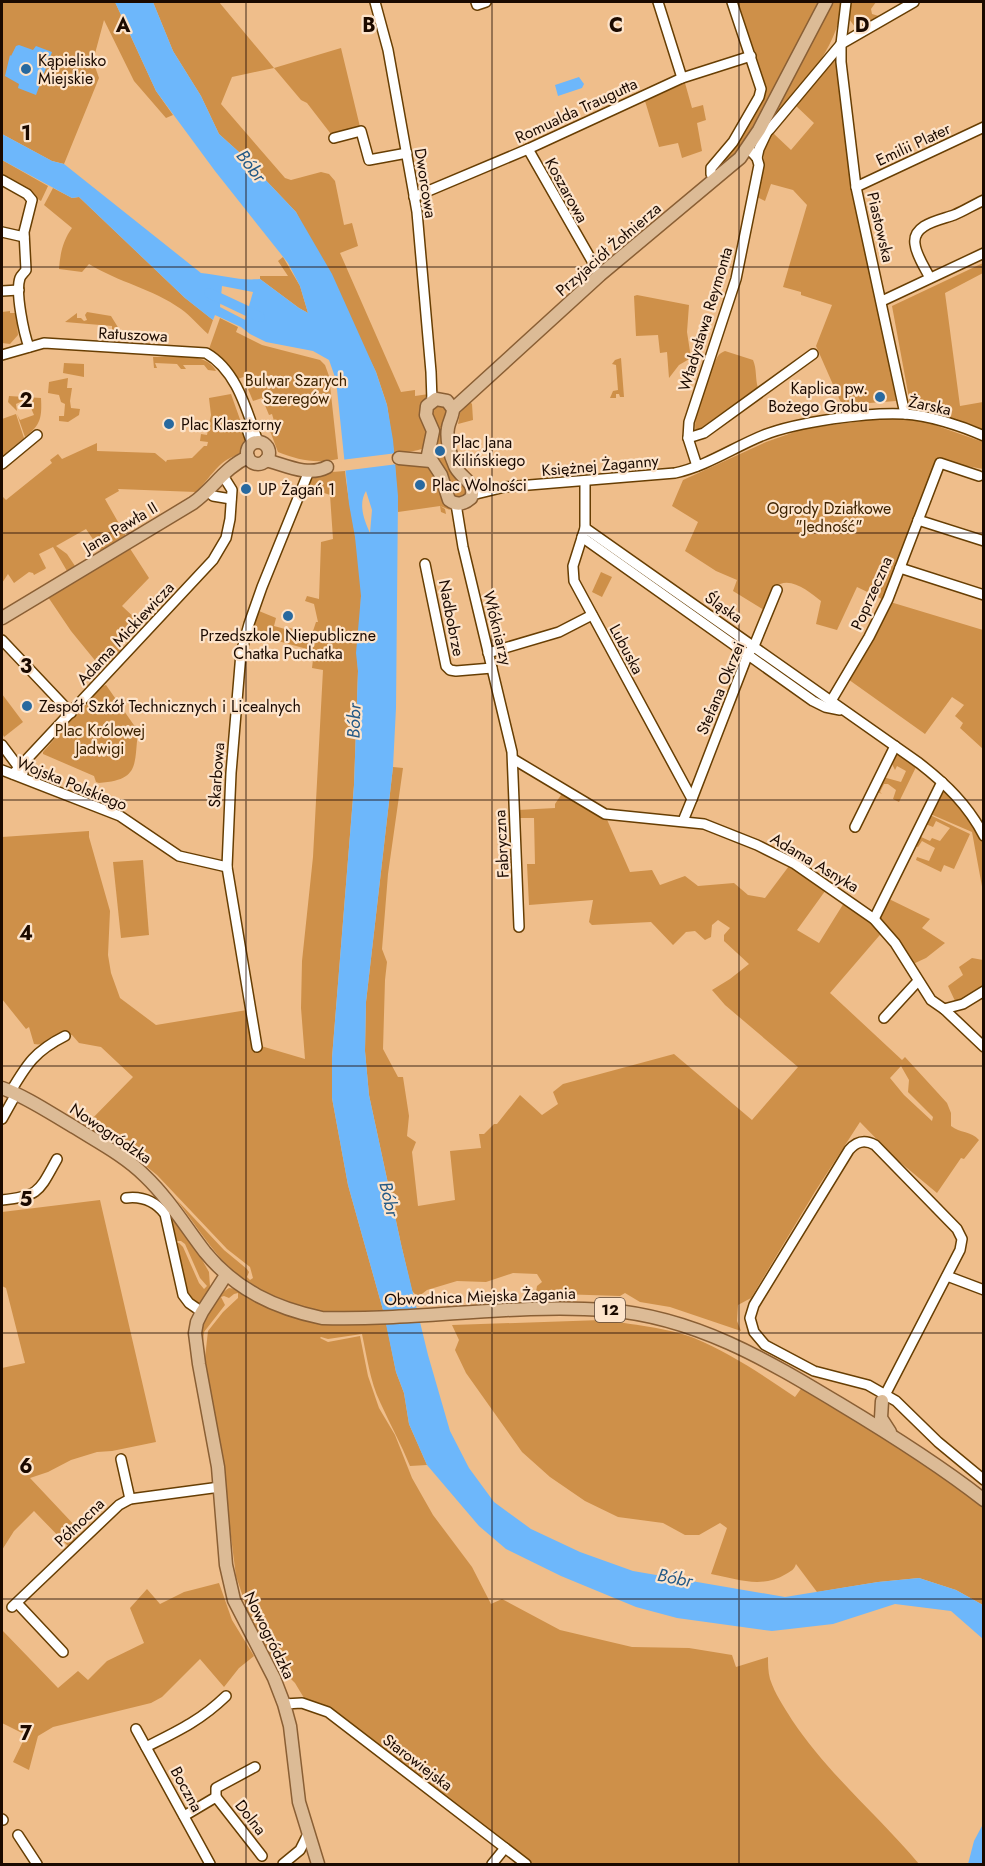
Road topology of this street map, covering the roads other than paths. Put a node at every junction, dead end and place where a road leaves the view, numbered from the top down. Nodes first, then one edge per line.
1 (375, 2) edge
2 (658, 2) edge
3 (732, 2) edge
4 (826, 2) edge
5 (846, 2) edge
6 (914, 2) edge
7 (841, 44) junction
8 (751, 56) junction
9 (682, 78) junction
10 (984, 127) edge
11 (763, 131) junction
12 (334, 138) dead end
13 (748, 148) junction
14 (528, 149) junction
15 (406, 153) junction
16 (757, 158) junction
17 (2, 180) edge
18 (715, 180) junction
19 (856, 187) junction
20 (414, 197) junction
21 (984, 200) edge
22 (2, 232) edge
23 (24, 237) junction
24 (984, 253) edge
25 (600, 275) junction
26 (930, 278) junction
27 (19, 290) junction
28 (2, 291) edge
29 (882, 301) junction
30 (29, 347) junction
31 (813, 354) dead end
32 (2, 355) edge
33 (443, 403) junction
34 (905, 414) junction
35 (37, 435) dead end
36 (984, 436) edge
37 (688, 438) junction
38 (252, 448) junction
39 (267, 457) junction
40 (2, 464) edge
41 (697, 466) junction
42 (295, 469) junction
43 (309, 471) junction
44 (222, 474) junction
45 (979, 476) dead end
46 (585, 482) junction
47 (471, 490) junction
48 (208, 491) junction
49 (231, 499) junction
50 (456, 504) junction
51 (293, 513) junction
52 (918, 520) junction
53 (583, 532) junction
54 (984, 541) edge
55 (425, 564) dead end
56 (900, 568) junction
57 (777, 590) dead end
58 (984, 596) edge
59 (592, 615) junction
60 (2, 618) edge
61 (2, 640) edge
62 (751, 650) junction
63 (488, 653) junction
64 (492, 668) junction
65 (824, 700) junction
66 (71, 713) junction
67 (2, 745) edge
68 (896, 746) junction
69 (513, 759) junction
70 (2, 770) edge
71 (16, 771) junction
72 (942, 782) junction
73 (692, 799) junction
74 (683, 821) junction
75 (855, 827) dead end
76 (984, 836) edge
77 (227, 867) junction
78 (874, 919) junction
79 (519, 927) dead end
80 (918, 981) junction
81 (984, 991) edge
82 (944, 1009) junction
83 (884, 1018) dead end
84 (65, 1036) dead end
85 (257, 1047) dead end
86 (984, 1047) edge
87 (10, 1091) edge
88 (2, 1119) edge
89 (57, 1159) dead end
90 (126, 1198) dead end
91 (2, 1200) edge
92 (226, 1275) junction
93 (947, 1276) junction
94 (984, 1290) edge
95 (202, 1312) junction
96 (884, 1398) junction
97 (851, 1411) junction
98 (895, 1437) junction
99 (121, 1459) dead end
100 (984, 1480) edge
101 (220, 1487) junction
102 (130, 1500) junction
103 (984, 1500) edge
104 (63, 1652) dead end
105 (226, 1696) dead end
106 (284, 1704) junction
107 (136, 1729) dead end
108 (146, 1747) junction
109 (255, 1767) dead end
110 (216, 1797) junction
111 (184, 1816) junction
112 (308, 1834) junction
113 (18, 1835) dead end
114 (505, 1848) junction
115 (262, 1856) dead end
116 (285, 1863) edge
117 (37, 1864) edge
118 (210, 1864) edge
119 (317, 1864) edge
120 (492, 1864) edge
121 (526, 1864) edge

1 - 15 street, Dworcowa
2 - 9 street
3 - 8 street
4 - 11 main road, Przyjaciół Żołnierza
5 - 7 street
6 - 7 street
7 - 11 street, Przyjaciół Żołnierza
7 - 19 street, Piastowska
8 - 9 street, Romualda Traugutta
8 - 18 street
9 - 14 street, Romualda Traugutta
10 - 19 street, Emilii Plater
11 - 13 main road, Przyjaciół Żołnierza
11 - 16 street, Władysława Reymonta
12 - 15 street
13 - 16 street
13 - 18 main road, Przyjaciół Żołnierza
14 - 20 street, Romualda Traugutta
14 - 25 street, Koszarowa
15 - 20 street, Dworcowa
16 - 37 street, Władysława Reymonta
17 - 23 street
18 - 25 main road, Przyjaciół Żołnierza
19 - 29 street, Piastowska
20 - 33 street, Dworcowa
21 - 26 street
22 - 23 street
23 - 27 street
24 - 26 street
25 - 33 main road, Przyjaciół Żołnierza
26 - 29 street
27 - 28 street
27 - 30 street
29 - 34 street, Piastowska
30 - 32 street, Ratuszowa
30 - 38 street, Ratuszowa
31 - 37 street
33 - 47 main road
33 - 50 main road
34 - 36 street, Żarska
34 - 41 street, Żarska
35 - 40 street
37 - 41 street, Władysława Reymonta
38 - 39 main road
38 - 39 main road
38 - 44 main road, Jana Pawła II
39 - 42 main road
39 - 43 main road
41 - 46 street, Księżnej Żaganny
42 - 43 main road
42 - 51 street, Skarbowa
43 - 51 street, Skarbowa
44 - 48 main road, Jana Pawła II
44 - 49 street, Adama Mickiewicza
45 - 52 street, Poprzeczna
46 - 47 street, Księżnej Żaganny
46 - 53 street, Lubuska
47 - 50 main road
48 - 49 street
48 - 60 main road, Jana Pawła II
49 - 66 street, Adama Mickiewicza
50 - 63 street, Włókniarzy
51 - 77 street, Skarbowa
52 - 54 street
52 - 56 street, Poprzeczna
53 - 59 street, Lubuska
53 - 62 street, Śląska
55 - 64 street, Nadbobrze
56 - 58 street
56 - 65 street, Poprzeczna
57 - 62 street, Stefana Okrzei
59 - 63 street
59 - 73 street, Lubuska
61 - 66 street
62 - 65 street, Śląska
62 - 73 street, Stefana Okrzei
63 - 64 street, Włókniarzy
64 - 69 street, Włókniarzy
65 - 68 street, Śląska
66 - 71 street, Adama Mickiewicza
67 - 71 street
68 - 72 street, Śląska
68 - 75 street
69 - 74 street, Adama Asnyka
69 - 79 street, Fabryczna
70 - 71 street, Wojska Polskiego
71 - 77 street, Wojska Polskiego
72 - 76 street, Śląska
72 - 78 street
73 - 74 street
74 - 78 street, Adama Asnyka
77 - 85 street, Skarbowa
78 - 80 street, Adama Asnyka
80 - 82 street, Adama Asnyka
80 - 83 street
81 - 82 street
82 - 86 street, Adama Asnyka
84 - 87 street
87 - 88 street
87 - 92 main road, Nowogródzka / 12
89 - 91 street
90 - 95 street
92 - 95 main road, Nowogródzka
92 - 97 main road, Obwodnica Miejska Żagania / 12
93 - 94 street
93 - 96 street
93 - 96 street
95 - 101 main road, Nowogródzka
96 - 97 main road
96 - 98 main road
96 - 100 street
97 - 98 main road, Obwodnica Miejska Żagania / 12
98 - 103 main road, Obwodnica Miejska Żagania / 12
99 - 102 street
101 - 102 street, Północna
101 - 106 main road, Nowogródzka
102 - 104 street, Północna
105 - 108 street
106 - 112 main road, Nowogródzka
106 - 114 street, Starowiejska
107 - 108 street, Boczna
108 - 111 street, Boczna
109 - 110 street
110 - 111 street, Dolna
110 - 115 street, Dolna
111 - 118 street, Boczna
112 - 116 street
112 - 119 main road, Nowogródzka
113 - 117 street
114 - 120 street
114 - 121 street, Starowiejska
116 - 119 street

